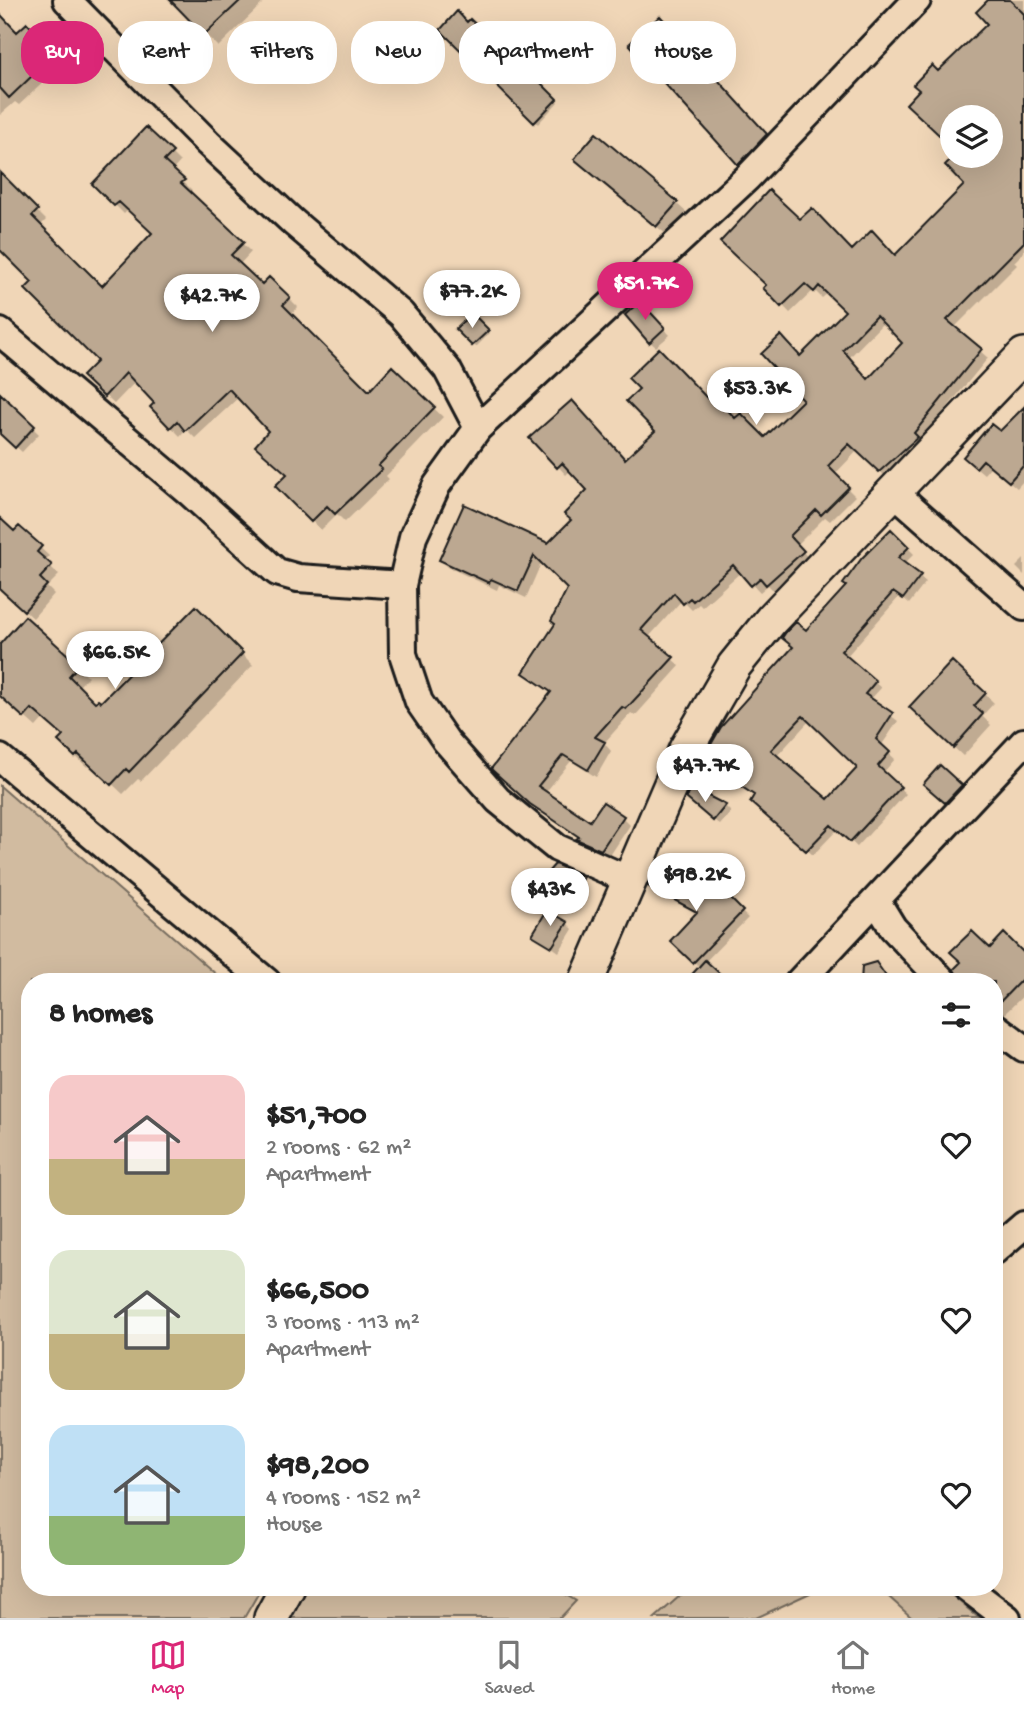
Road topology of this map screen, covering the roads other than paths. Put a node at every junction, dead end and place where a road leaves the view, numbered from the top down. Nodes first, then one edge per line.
1 (67, 0) edge
2 (917, 0) edge
3 (0, 332) edge
4 (1024, 355) edge
5 (478, 428) junction
6 (894, 492) junction
7 (402, 585) junction
8 (1024, 607) edge
9 (1024, 742) edge
10 (0, 758) edge
11 (629, 880) junction
12 (877, 902) junction
13 (256, 973) edge
14 (590, 973) edge
15 (808, 973) edge
16 (935, 973) edge
17 (1003, 1033) edge
18 (1024, 1048) edge
19 (1024, 1225) edge
20 (1003, 1243) edge
21 (283, 1596) edge
22 (978, 1596) edge
23 (271, 1618) edge
24 (1007, 1618) edge

1 - 5 street
2 - 5 street
3 - 7 street
4 - 6 street
5 - 7 street
6 - 8 street
6 - 11 street
7 - 11 street
9 - 12 street
10 - 13 street
11 - 14 street
12 - 15 street
12 - 16 street
17 - 18 street
19 - 20 street
21 - 23 street
22 - 24 street

